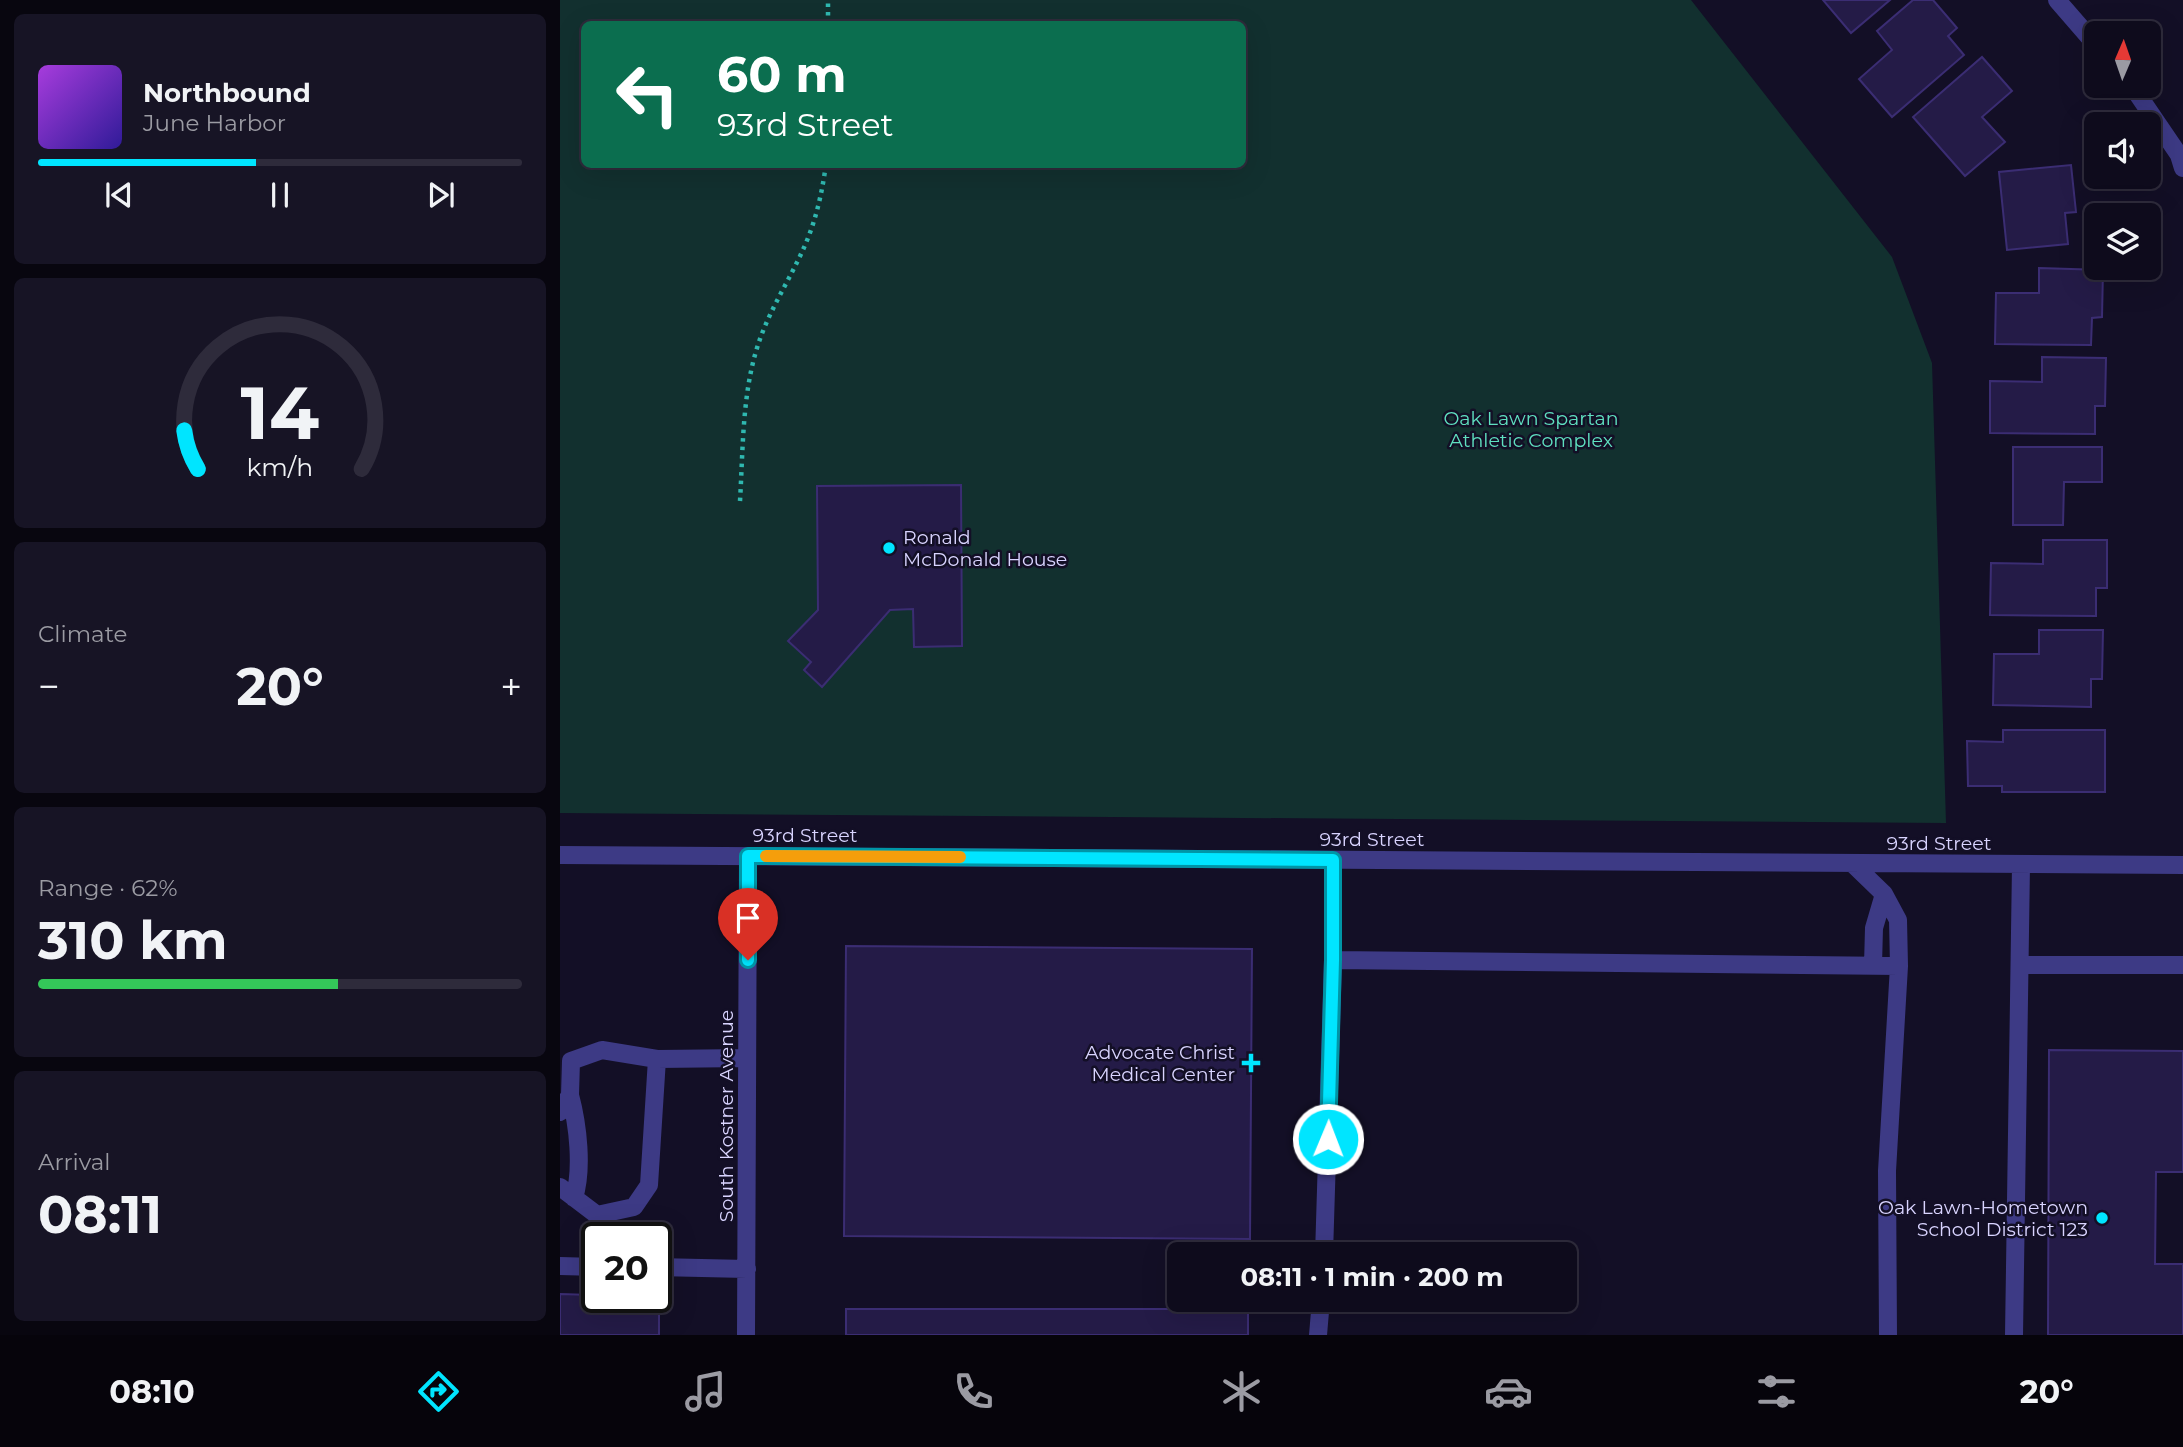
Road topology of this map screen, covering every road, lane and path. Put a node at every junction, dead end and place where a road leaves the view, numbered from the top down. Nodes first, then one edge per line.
1 (828, 0) edge
2 (2057, 0) edge
3 (828, 21) edge
4 (2084, 31) edge
5 (2140, 98) edge
6 (826, 168) edge
7 (2183, 168) edge
8 (740, 501) dead end
9 (560, 855) edge
10 (748, 856) junction
11 (1333, 860) junction
12 (1853, 864) junction
13 (2021, 864) junction
14 (2183, 866) edge
15 (1884, 894) junction
16 (1333, 960) junction
17 (2183, 964) edge
18 (1873, 965) junction
19 (2020, 965) junction
20 (1899, 966) junction
21 (747, 1058) junction
22 (657, 1059) junction
23 (570, 1096) junction
24 (560, 1112) edge
25 (567, 1192) edge
26 (1324, 1242) edge
27 (560, 1266) edge
28 (581, 1267) edge
29 (672, 1267) edge
30 (747, 1269) junction
31 (1320, 1312) edge
32 (746, 1335) edge
33 (1318, 1335) edge
34 (1888, 1335) edge
35 (2014, 1335) edge

1 - 3 path
2 - 4 street
5 - 7 street
6 - 8 path
9 - 10 street, 93rd Street
10 - 11 street, 93rd Street
10 - 21 street, South Kostner Avenue
11 - 12 street, 93rd Street
11 - 16 street
12 - 13 street, 93rd Street
12 - 15 street
13 - 14 street, 93rd Street
13 - 19 street
15 - 18 street
15 - 20 street
16 - 18 street
16 - 26 street
17 - 19 street
18 - 20 street
19 - 35 street
20 - 34 street
21 - 22 street
21 - 30 street, South Kostner Avenue
22 - 23 street
22 - 25 street
23 - 24 street
23 - 25 street
27 - 28 street
29 - 30 street
30 - 32 street, South Kostner Avenue
31 - 33 street

